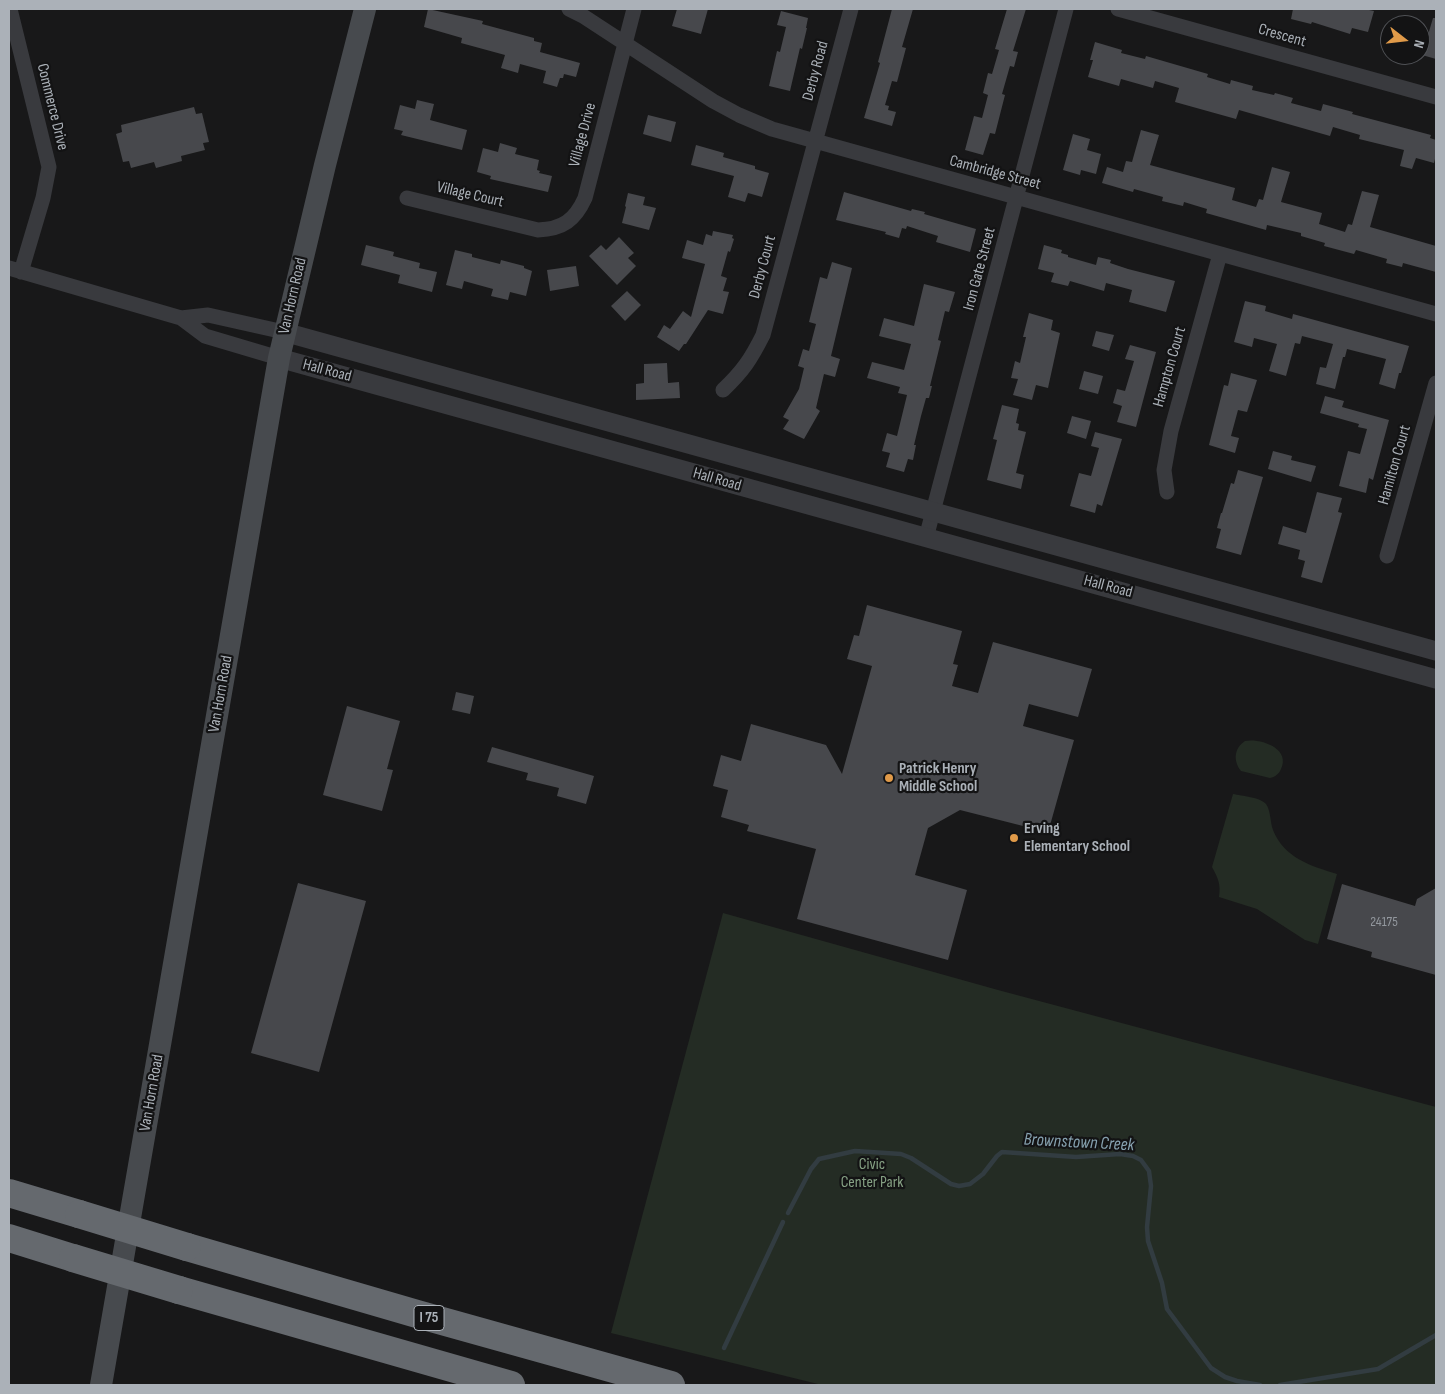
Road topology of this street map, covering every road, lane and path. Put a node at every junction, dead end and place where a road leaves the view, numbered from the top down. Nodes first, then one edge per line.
1 (10, 9) edge
2 (365, 9) edge
3 (569, 9) edge
4 (634, 9) edge
5 (850, 9) edge
6 (1066, 9) edge
7 (1118, 9) edge
8 (625, 43) junction
9 (1436, 97) edge
10 (815, 142) junction
11 (407, 198) dead end
12 (1017, 198) junction
13 (525, 226) joint
14 (1220, 254) junction
15 (15, 270) edge
16 (1436, 314) edge
17 (181, 318) junction
18 (284, 332) junction
19 (279, 358) junction
20 (1436, 383) edge
21 (723, 390) dead end
22 (807, 477) junction
23 (1167, 492) dead end
24 (800, 503) junction
25 (933, 512) junction
26 (926, 538) junction
27 (1387, 556) dead end
28 (1266, 604) junction
29 (1259, 630) junction
30 (1436, 651) edge
31 (1436, 679) edge
32 (9, 1193) edge
33 (9, 1238) edge
34 (101, 1385) edge
35 (511, 1385) edge
36 (671, 1385) edge

1 - 15 street, Commerce Drive
2 - 18 main road, Van Horn Road
3 - 8 street, Cambridge Street
4 - 8 street, Village Drive
5 - 10 street, Derby Road
6 - 12 street, Iron Gate Street
7 - 9 street, Crescent
8 - 10 street, Cambridge Street
8 - 13 street, Village Drive
10 - 12 street, Cambridge Street
10 - 21 street, Derby Court
11 - 13 street, Village Court
12 - 14 street, Cambridge Street
12 - 25 street, Iron Gate Street
14 - 16 street, Cambridge Street
14 - 23 street, Hampton Court
15 - 17 street, Hall Road
17 - 18 street, Hall Road
17 - 19 street, Hall Road
18 - 19 main road, Van Horn Road
18 - 22 street, Hall Road
19 - 24 street, Hall Road
19 - 34 main road, Van Horn Road
20 - 27 street, Hamilton Court
22 - 24 street
22 - 25 street, Hall Road
24 - 26 street, Hall Road
25 - 26 street, Iron Gate Street
25 - 28 street, Hall Road
26 - 29 street, Hall Road
28 - 29 street
28 - 30 street, Hall Road
29 - 31 street, Hall Road
32 - 36 highway, I 75, bridge
33 - 35 highway, bridge

